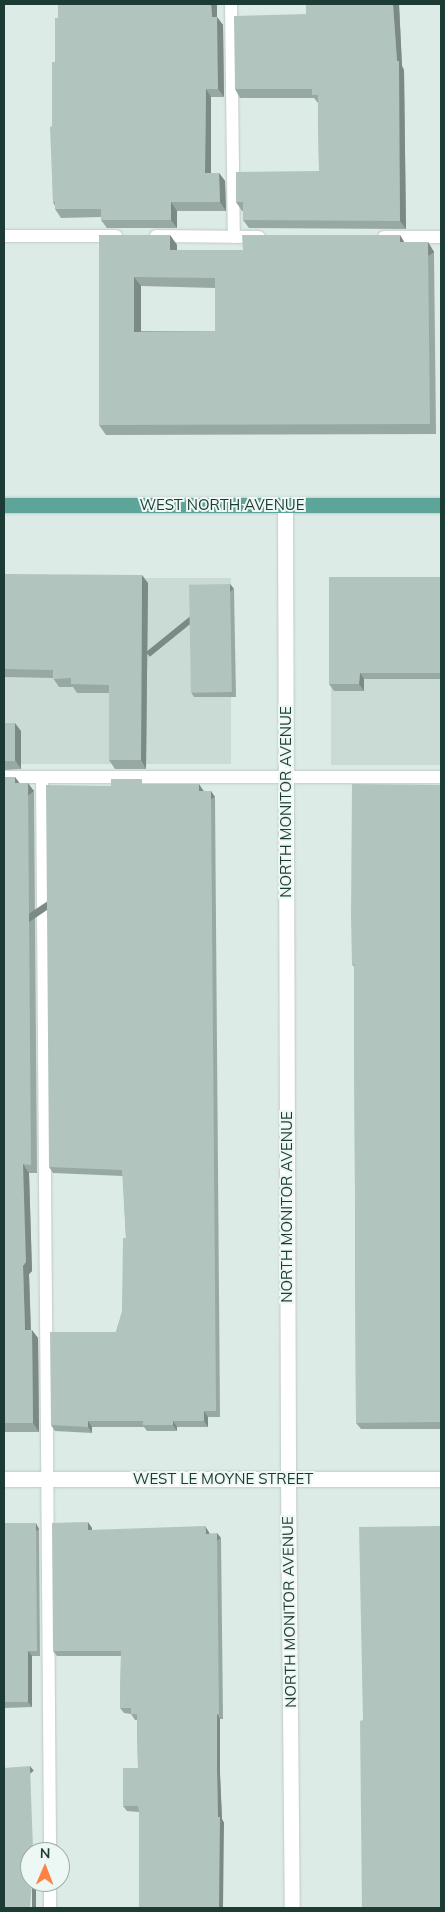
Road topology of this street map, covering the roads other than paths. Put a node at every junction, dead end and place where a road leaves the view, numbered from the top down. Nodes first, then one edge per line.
1 (231, 4) edge
2 (4, 236) edge
3 (234, 237) junction
4 (273, 237) edge
5 (372, 237) edge
6 (441, 237) edge
7 (4, 506) edge
8 (285, 506) junction
9 (441, 506) edge
10 (4, 777) edge
11 (42, 777) junction
12 (286, 777) junction
13 (441, 777) edge
14 (4, 1479) edge
15 (46, 1479) junction
16 (288, 1479) junction
17 (441, 1479) edge
18 (50, 1842) edge
19 (50, 1892) edge
20 (50, 1908) edge
21 (292, 1908) edge

1 - 3 lane
2 - 3 lane
3 - 4 lane
5 - 6 lane
7 - 8 main road, WEST NORTH AVENUE
8 - 9 main road, WEST NORTH AVENUE
8 - 12 street, NORTH MONITOR AVENUE
10 - 11 lane
11 - 12 lane
11 - 15 lane
12 - 13 lane
12 - 16 street, NORTH MONITOR AVENUE
14 - 15 street, WEST LE MOYNE STREET
15 - 16 street, WEST LE MOYNE STREET
15 - 18 lane
16 - 17 street, WEST LE MOYNE STREET
16 - 21 street, NORTH MONITOR AVENUE
19 - 20 lane

